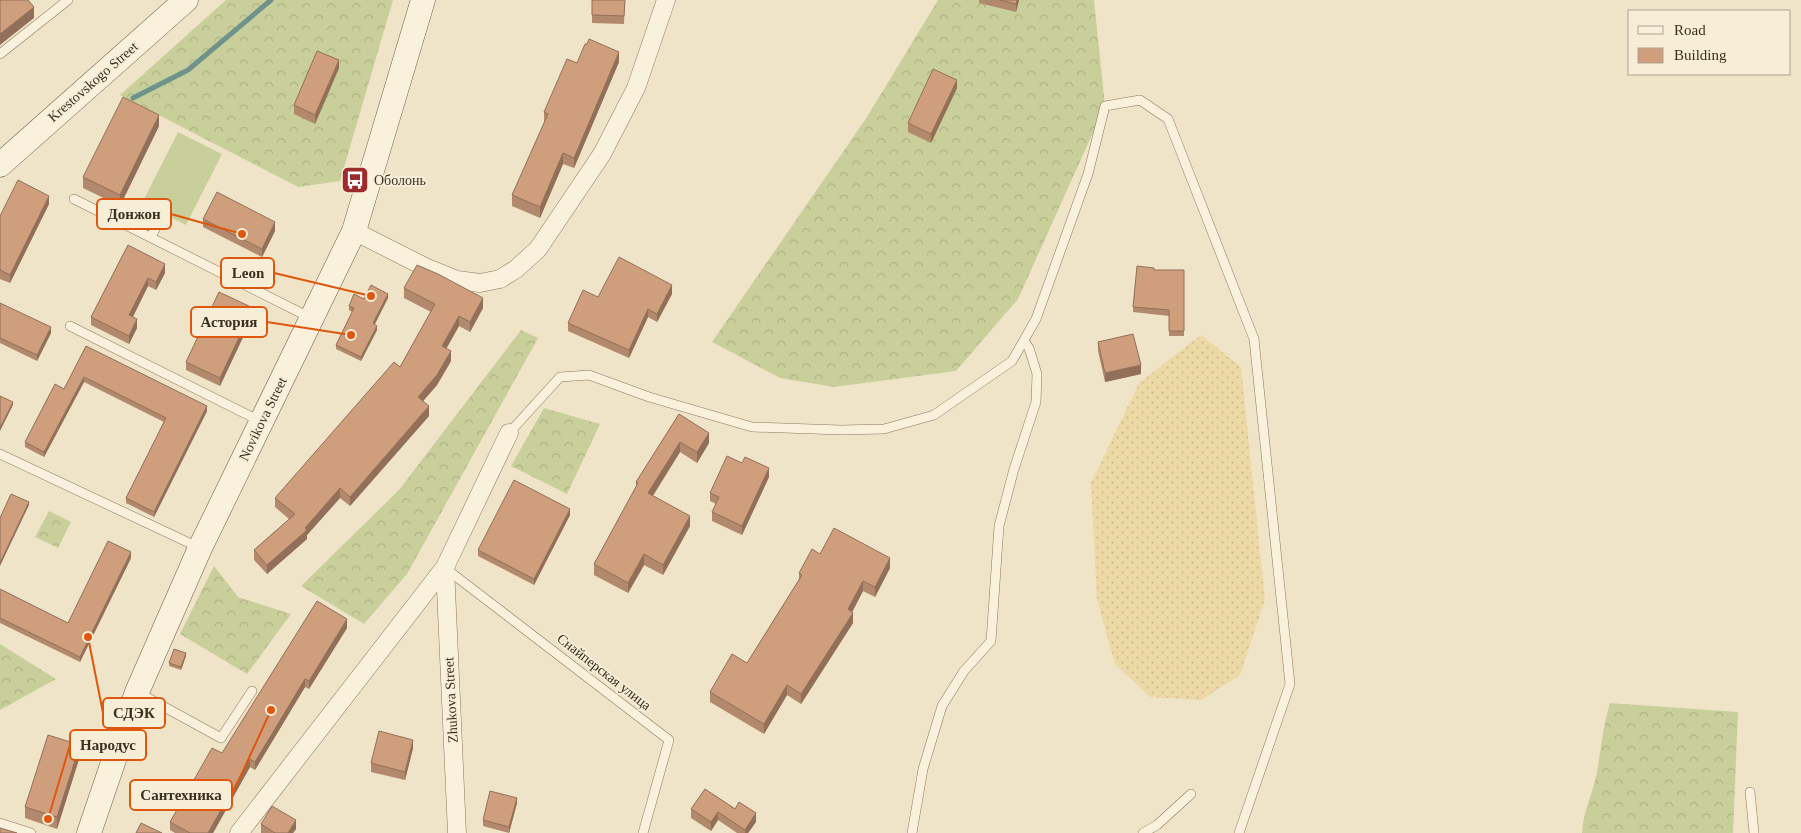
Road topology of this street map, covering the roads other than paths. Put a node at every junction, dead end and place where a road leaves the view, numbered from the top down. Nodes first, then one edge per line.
1 (68, 0) edge
2 (186, 0) edge
3 (423, 0) edge
4 (666, 0) edge
5 (0, 54) edge
6 (1, 164) edge
7 (74, 199) dead end
8 (161, 218) dead end
9 (354, 231) junction
10 (151, 237) junction
11 (312, 318) junction
12 (70, 326) dead end
13 (1024, 341) junction
14 (261, 422) junction
15 (509, 433) joint
16 (0, 454) edge
17 (200, 548) junction
18 (445, 567) junction
19 (252, 691) dead end
20 (137, 692) junction
21 (1750, 792) dead end
22 (1191, 794) dead end
23 (0, 823) edge
24 (31, 833) edge
25 (89, 833) edge
26 (239, 833) edge
27 (457, 833) edge
28 (643, 833) edge
29 (912, 833) edge
30 (1143, 833) edge
31 (1238, 833) edge
32 (1754, 833) edge

1 - 5 lane
2 - 6 main road, Krestovskogo Street
3 - 9 main road, Novikova Street
4 - 9 street
7 - 10 lane
8 - 10 lane
9 - 11 main road, Novikova Street
10 - 11 lane
11 - 14 main road, Novikova Street
12 - 14 lane
13 - 15 lane
13 - 29 lane
13 - 31 lane
14 - 17 main road, Novikova Street
15 - 18 street
16 - 17 lane
17 - 20 main road, Novikova Street
18 - 26 street
18 - 27 street, Zhukova Street
18 - 28 lane, Снайперская улица
19 - 20 lane
20 - 25 main road, Novikova Street
21 - 32 lane
22 - 30 lane
23 - 24 lane

